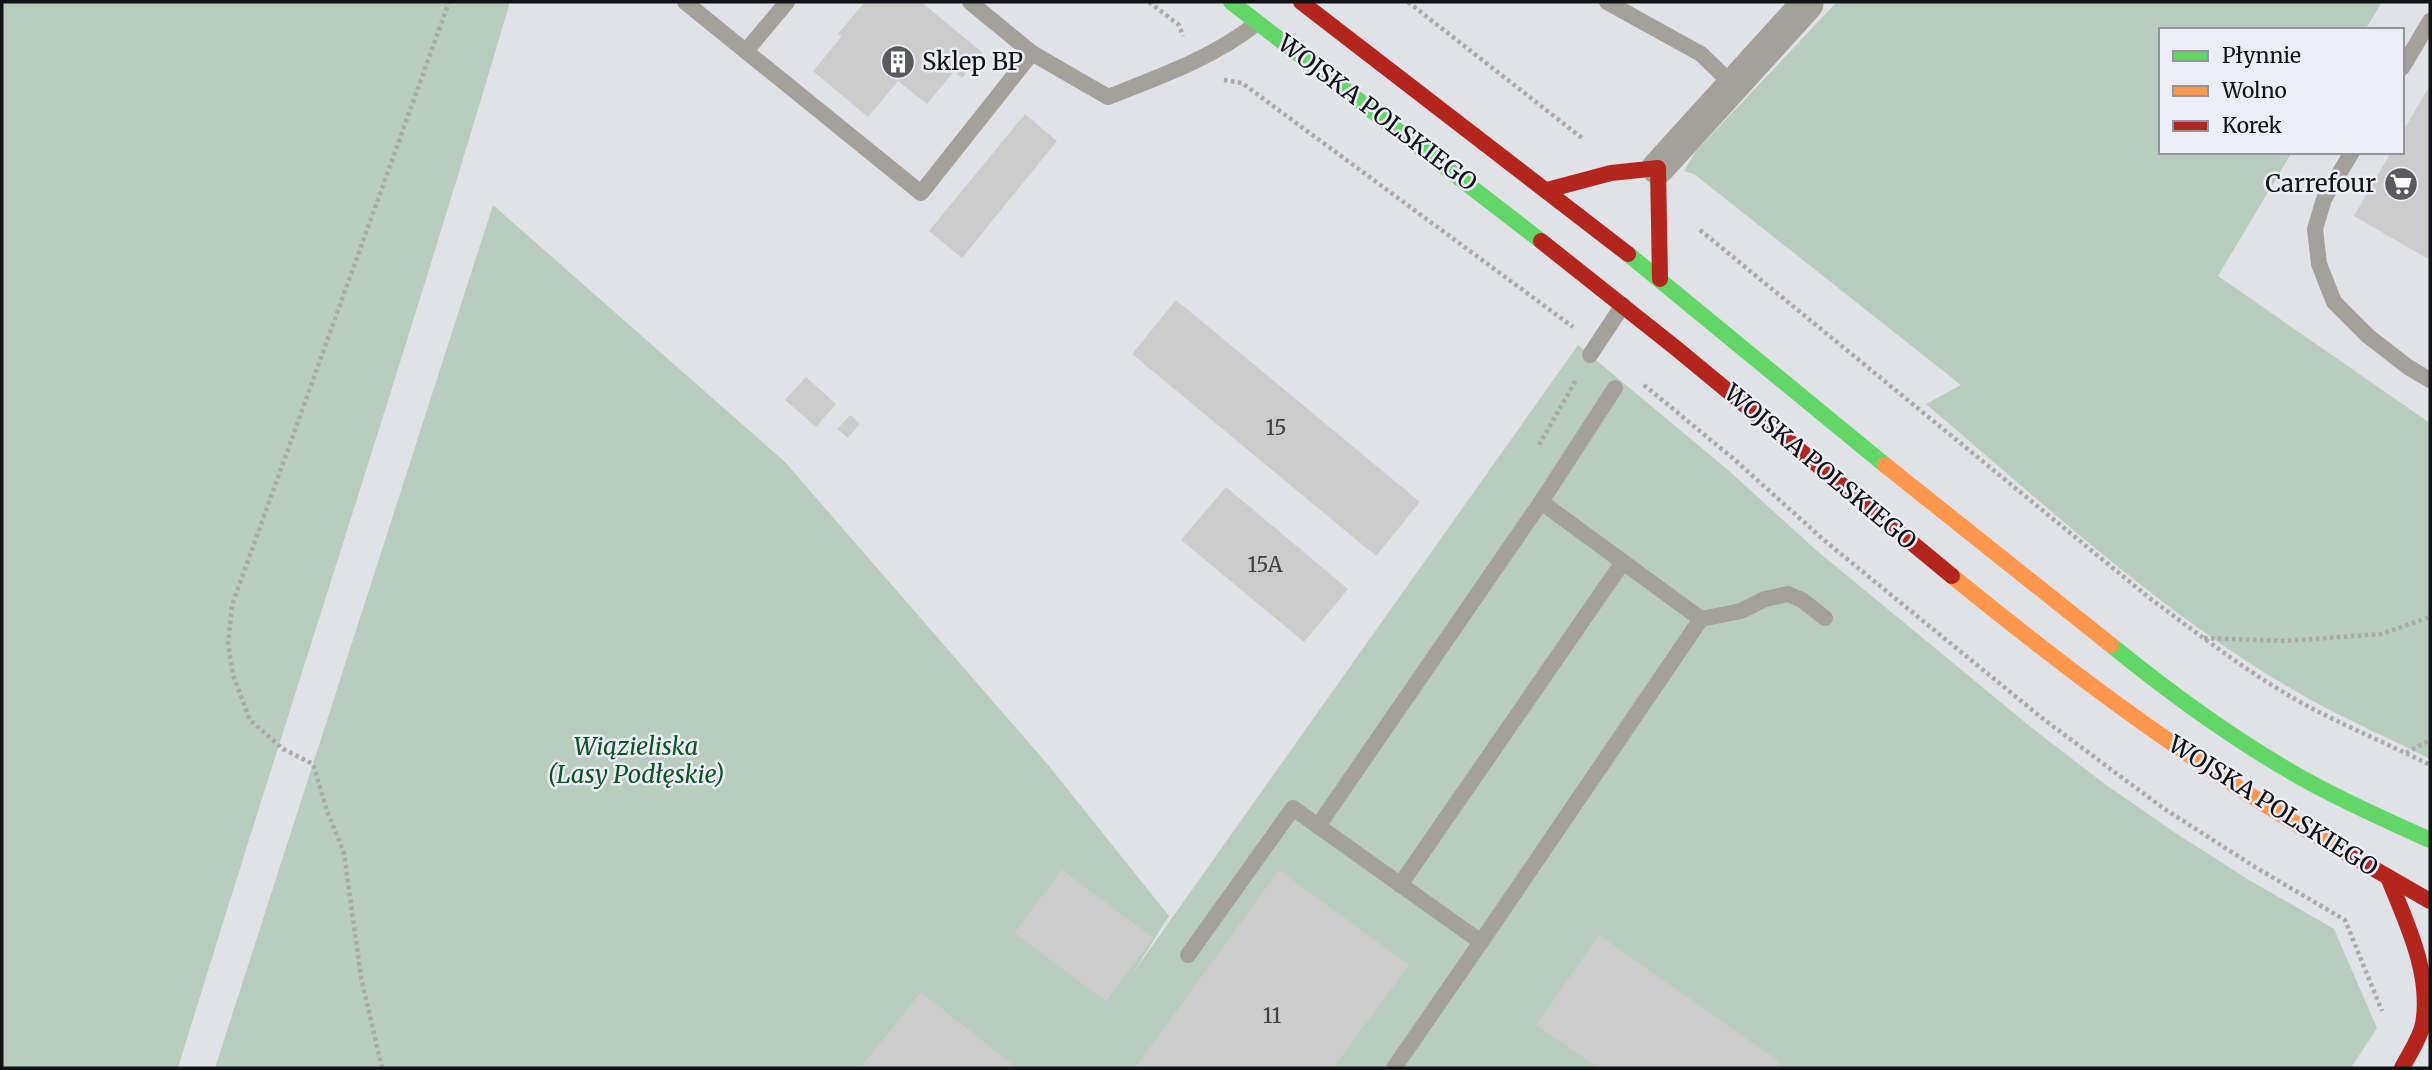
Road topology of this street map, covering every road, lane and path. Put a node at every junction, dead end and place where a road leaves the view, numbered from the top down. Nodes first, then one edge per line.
1 (449, 2) edge
2 (685, 2) edge
3 (787, 2) edge
4 (970, 2) edge
5 (1149, 2) edge
6 (1231, 2) edge
7 (1301, 2) edge
8 (1408, 2) edge
9 (1607, 2) edge
10 (1807, 4) dead end
11 (2430, 21) edge
12 (1258, 22) junction
13 (1186, 46) dead end
14 (746, 51) junction
15 (1032, 53) junction
16 (2404, 65) edge
17 (1213, 82) dead end
18 (1733, 85) junction
19 (1588, 142) dead end
20 (2351, 154) edge
21 (1658, 168) junction
22 (1547, 190) junction
23 (1700, 230) dead end
24 (1660, 279) junction
25 (1623, 305) junction
26 (1593, 350) junction
27 (2430, 380) edge
28 (1615, 388) dead end
29 (1541, 502) junction
30 (1623, 562) junction
31 (2430, 617) edge
32 (1825, 618) dead end
33 (1701, 619) junction
34 (2203, 638) junction
35 (2430, 740) edge
36 (2406, 753) junction
37 (2430, 765) edge
38 (1318, 826) junction
39 (2427, 838) edge
40 (2388, 877) junction
41 (1400, 885) junction
42 (2430, 901) edge
43 (1481, 942) junction
44 (1188, 955) dead end
45 (2383, 1014) dead end
46 (2430, 1055) edge
47 (383, 1068) edge
48 (1394, 1068) edge
49 (2402, 1068) edge
50 (2410, 1068) edge

1 - 47 path
2 - 14 lane
3 - 14 lane
4 - 15 lane
5 - 13 path
6 - 12 main road, WOJSKA POLSKIEGO
7 - 22 main road, WOJSKA POLSKIEGO
8 - 19 path
9 - 18 lane
10 - 18 street
11 - 16 lane
12 - 15 lane
12 - 25 main road, WOJSKA POLSKIEGO
14 - 15 lane
17 - 26 path
18 - 21 street
20 - 27 lane
21 - 22 main road
21 - 24 main road
22 - 24 main road, WOJSKA POLSKIEGO
23 - 34 path
24 - 39 main road, WOJSKA POLSKIEGO
25 - 26 lane
25 - 40 main road, WOJSKA POLSKIEGO
26 - 45 path
28 - 29 lane
29 - 30 lane
29 - 38 lane
30 - 33 lane
30 - 41 lane
31 - 34 path
32 - 33 lane
33 - 43 lane
34 - 36 path
35 - 36 path
36 - 37 path
38 - 41 lane
38 - 44 lane
40 - 42 main road, WOJSKA POLSKIEGO
40 - 49 main road
41 - 43 lane
43 - 48 lane
46 - 50 street

